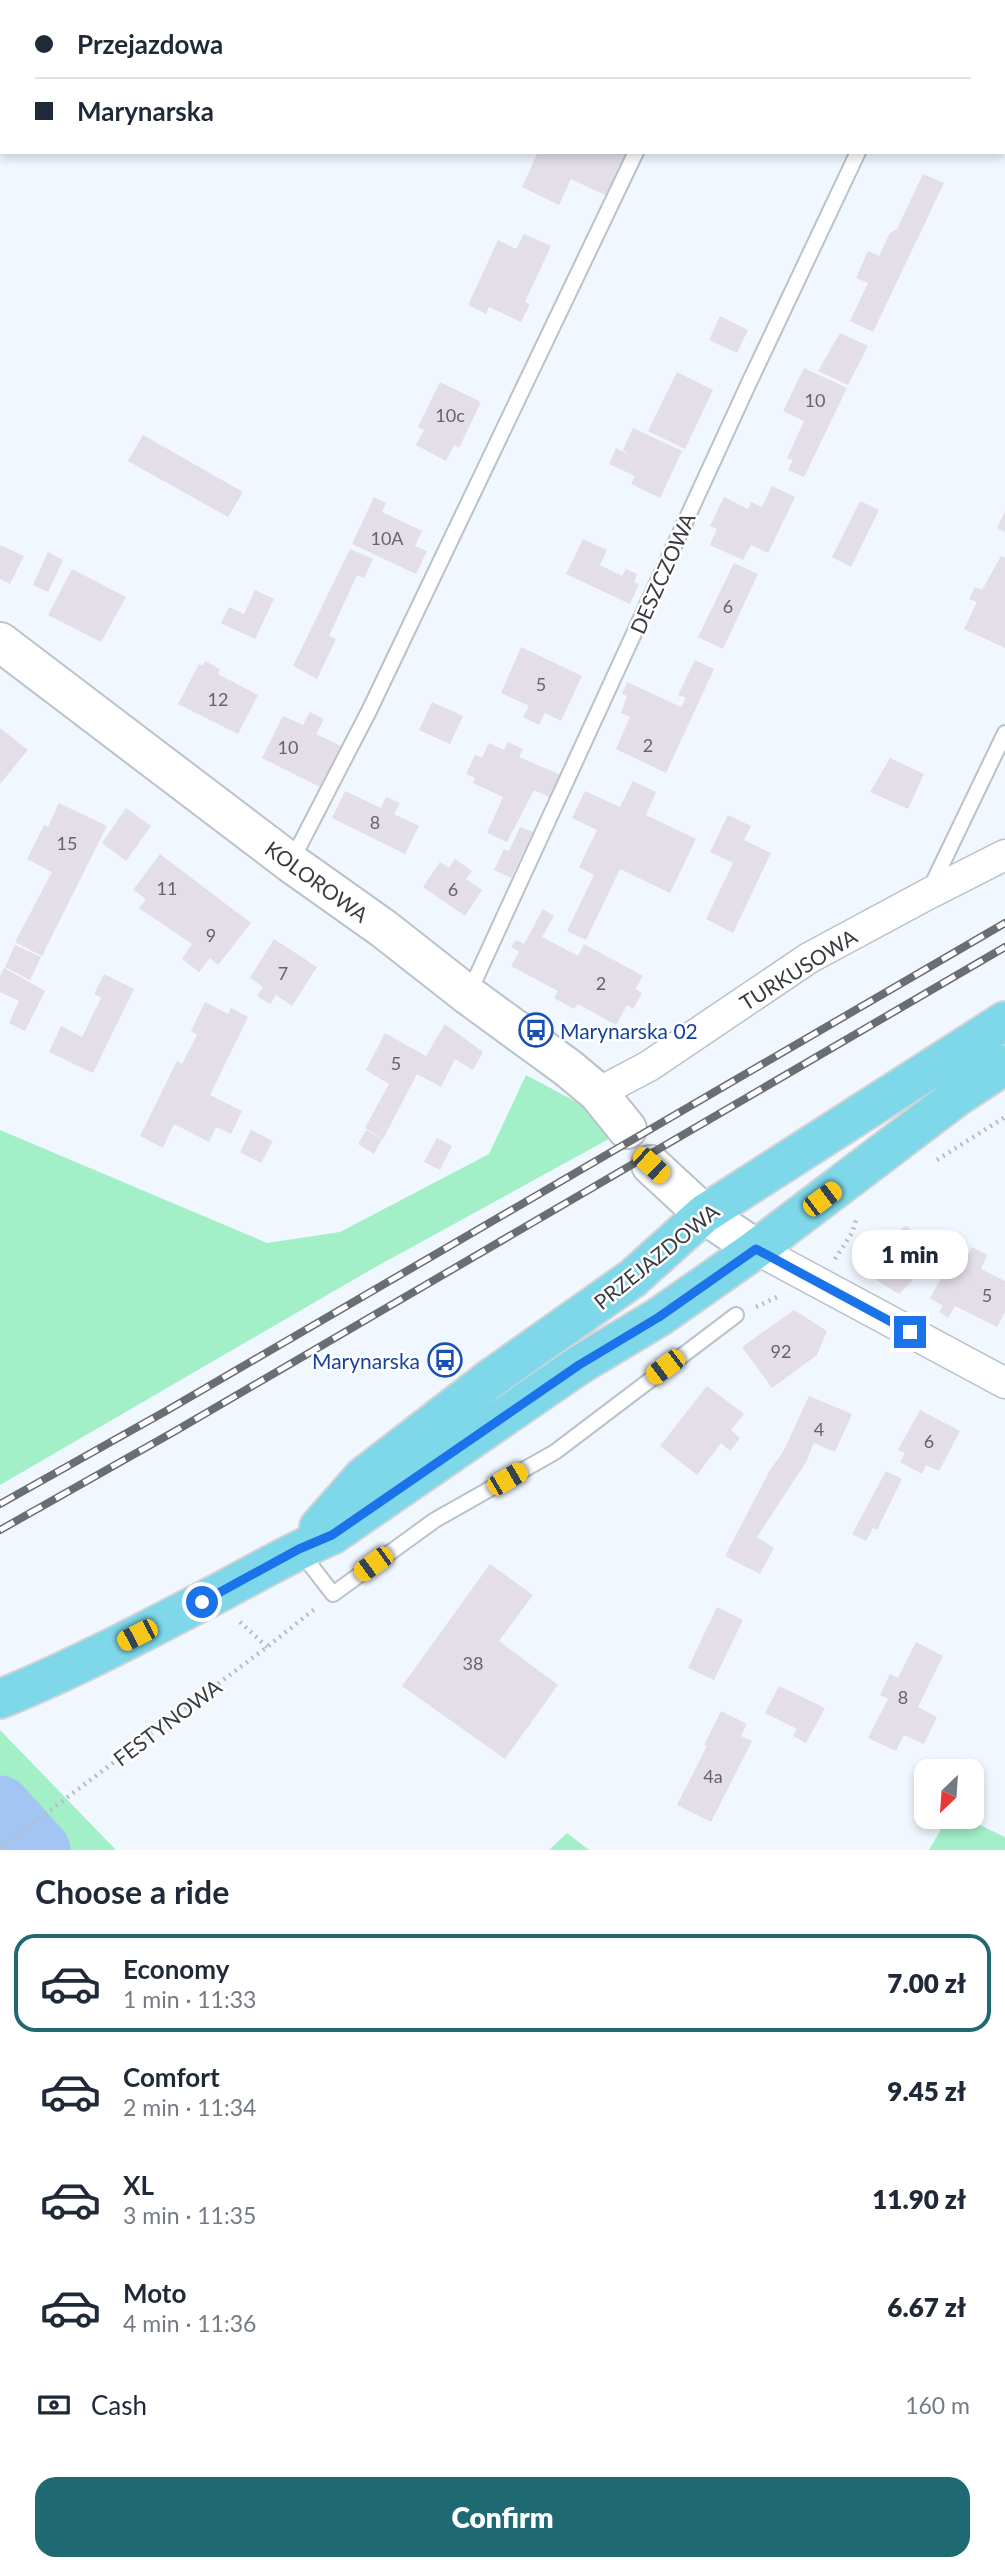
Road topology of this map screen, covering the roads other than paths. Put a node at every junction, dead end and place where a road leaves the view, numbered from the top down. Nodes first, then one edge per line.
1 (635, 154) edge
2 (857, 154) edge
3 (0, 642) edge
4 (1005, 733) edge
5 (1005, 855) edge
6 (291, 863) junction
7 (928, 894) junction
8 (468, 995) junction
9 (1005, 1021) edge
10 (1005, 1065) edge
11 (598, 1093) junction
12 (627, 1129) dead end
13 (651, 1165) dead end
14 (704, 1214) junction
15 (756, 1249) junction
16 (736, 1315) road end
17 (1005, 1383) edge
18 (299, 1549) junction
19 (0, 1699) edge

1 - 6 lane
2 - 8 lane, DESZCZOWA
3 - 6 street, KOLOROWA
4 - 7 lane
5 - 7 street, TURKUSOWA
6 - 8 street, KOLOROWA
7 - 11 street, TURKUSOWA
8 - 11 street, KOLOROWA
9 - 14 main road, PRZEJAZDOWA
10 - 15 main road, PRZEJAZDOWA
11 - 12 street, KOLOROWA
13 - 14 street
14 - 15 street
14 - 18 main road, PRZEJAZDOWA
15 - 17 street
15 - 18 main road, PRZEJAZDOWA
16 - 18 lane
18 - 19 main road, PRZEJAZDOWA

